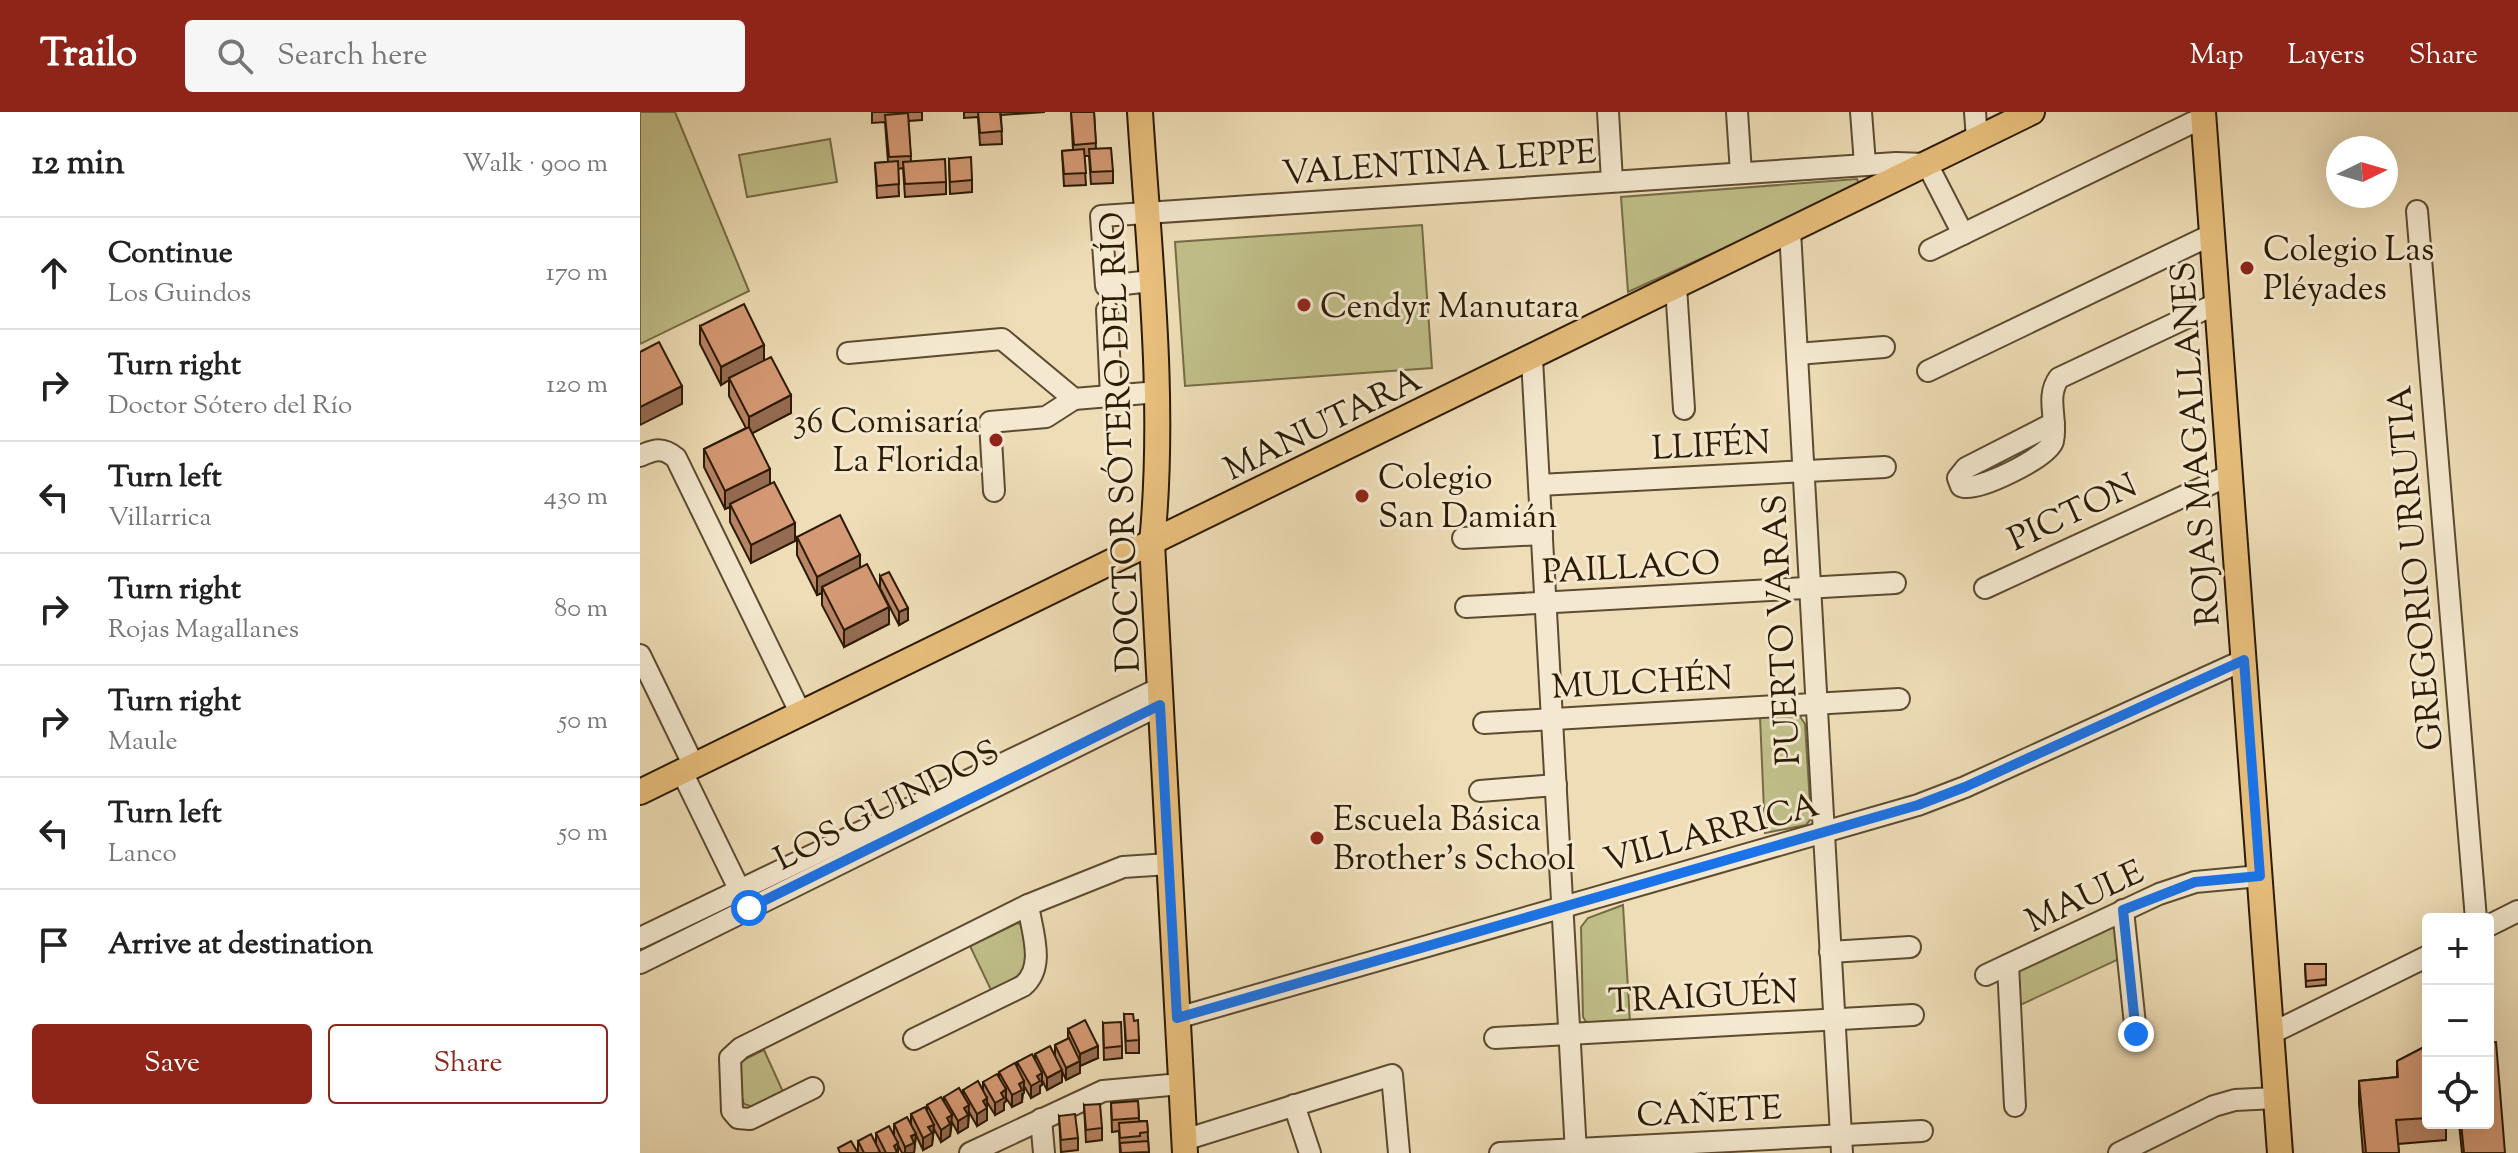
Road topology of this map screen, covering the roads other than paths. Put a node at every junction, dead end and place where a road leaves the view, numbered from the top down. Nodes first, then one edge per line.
1 (1140, 112) edge
2 (1608, 112) edge
3 (1737, 112) edge
4 (1861, 112) edge
5 (1975, 112) edge
6 (2032, 112) edge
7 (2204, 114) edge
8 (1977, 139) junction
9 (1865, 164) junction
10 (1927, 164) junction
11 (1741, 173) junction
12 (1612, 181) junction
13 (2417, 211) dead end
14 (1147, 213) junction
15 (1790, 231) junction
16 (1963, 234) junction
17 (2213, 234) junction
18 (1930, 250) dead end
19 (1151, 281) junction
20 (1676, 287) junction
21 (2218, 303) junction
22 (1107, 310) dead end
23 (1884, 347) dead end
24 (848, 353) dead end
25 (1797, 354) junction
26 (1532, 359) junction
27 (1928, 371) dead end
28 (1158, 392) junction
29 (1111, 396) junction
30 (1074, 399) junction
31 (1684, 409) dead end
32 (2054, 423) dead end
33 (640, 456) edge
34 (1885, 467) dead end
35 (1804, 471) junction
36 (2230, 475) junction
37 (1539, 485) junction
38 (994, 491) dead end
39 (1542, 534) junction
40 (1463, 538) dead end
41 (1152, 543) junction
42 (1895, 583) dead end
43 (1985, 588) dead end
44 (1810, 589) junction
45 (1545, 602) junction
46 (1466, 607) dead end
47 (640, 655) edge
48 (2244, 660) junction
49 (1160, 696) junction
50 (1899, 699) dead end
51 (1816, 703) junction
52 (801, 714) junction
53 (1552, 718) junction
54 (1484, 723) dead end
55 (688, 769) junction
56 (1556, 785) junction
57 (1480, 791) dead end
58 (640, 792) edge
59 (1824, 834) junction
60 (1169, 864) junction
61 (2260, 876) junction
62 (739, 889) junction
63 (1028, 905) junction
64 (1562, 905) junction
65 (749, 908) junction
66 (2123, 910) junction
67 (2518, 911) edge
68 (2476, 913) edge
69 (2494, 923) edge
70 (640, 938) edge
71 (1910, 947) dead end
72 (1830, 952) junction
73 (2422, 959) edge
74 (640, 963) edge
75 (2008, 965) junction
76 (1986, 975) dead end
77 (1913, 1015) dead end
78 (1177, 1018) junction
79 (1834, 1020) junction
80 (2272, 1033) junction
81 (1570, 1034) junction
82 (2136, 1034) dead end
83 (1495, 1038) dead end
84 (914, 1039) dead end
85 (1181, 1084) junction
86 (813, 1088) dead end
87 (2276, 1098) junction
88 (1294, 1105) junction
89 (2015, 1106) dead end
90 (1041, 1119) junction
91 (1922, 1131) dead end
92 (1841, 1144) edge
93 (1184, 1146) edge
94 (1576, 1151) edge
95 (970, 1153) edge
96 (1044, 1153) edge
97 (1310, 1153) edge
98 (1399, 1153) edge
99 (1500, 1153) edge
100 (2119, 1153) edge
101 (2280, 1153) edge

1 - 14 main road, DOCTOR SÓTERO DEL RÍO
2 - 12 street
3 - 11 street
4 - 9 street
5 - 8 street
6 - 8 main road, MANUTARA
7 - 16 street
7 - 17 main road, ROJAS MAGALLANES
8 - 10 main road, MANUTARA
9 - 10 street, VALENTINA LEPPE
9 - 11 street, VALENTINA LEPPE
10 - 15 main road, MANUTARA
10 - 16 street
11 - 12 street, VALENTINA LEPPE
12 - 14 street, VALENTINA LEPPE
13 - 68 street, GREGORIO URRUTIA
14 - 19 main road, DOCTOR SÓTERO DEL RÍO
14 - 19 street, VALENTINA LEPPE
15 - 20 main road, MANUTARA
15 - 25 street, PUERTO VARAS
16 - 18 street
17 - 21 main road, ROJAS MAGALLANES
17 - 27 street
19 - 28 main road, DOCTOR SÓTERO DEL RÍO
20 - 26 main road, MANUTARA
20 - 31 street
21 - 32 street
21 - 36 main road, ROJAS MAGALLANES
22 - 29 street
23 - 25 street
24 - 30 street
25 - 35 street, PUERTO VARAS
26 - 37 street
26 - 41 main road, MANUTARA
28 - 29 street
28 - 41 main road, DOCTOR SÓTERO DEL RÍO
29 - 30 street
30 - 38 street
33 - 52 street
34 - 35 street, LLIFÉN
35 - 37 street, LLIFÉN
35 - 44 street, PUERTO VARAS
36 - 43 street, PICTON
36 - 48 main road, ROJAS MAGALLANES
37 - 39 street
39 - 40 street
39 - 45 street
41 - 49 main road, DOCTOR SÓTERO DEL RÍO
41 - 52 main road, MANUTARA
42 - 44 street, PAILLACO
44 - 45 street, PAILLACO
44 - 51 street, PUERTO VARAS
45 - 46 street, PAILLACO
45 - 53 street
47 - 55 street
48 - 59 street, VILLARRICA
48 - 61 main road, ROJAS MAGALLANES
49 - 60 main road, DOCTOR SÓTERO DEL RÍO
49 - 62 street, LOS GUINDOS
49 - 65 street, LOS GUINDOS
50 - 51 street, MULCHÉN
51 - 53 street, MULCHÉN
51 - 59 street, PUERTO VARAS
52 - 55 main road, MANUTARA
53 - 54 street, MULCHÉN
53 - 56 street
55 - 58 main road, MANUTARA
55 - 62 street
56 - 57 street
56 - 64 street
59 - 64 street, VILLARRICA
59 - 72 street, PUERTO VARAS
60 - 63 street
60 - 78 main road, DOCTOR SÓTERO DEL RÍO
61 - 66 street, MAULE
61 - 80 main road, ROJAS MAGALLANES
62 - 65 street
62 - 70 street, LOS GUINDOS
63 - 84 street
63 - 86 street
64 - 78 street, VILLARRICA
64 - 81 street
65 - 74 street, LOS GUINDOS
66 - 75 street, MAULE
66 - 82 street
67 - 69 street
71 - 72 street
72 - 79 street, PUERTO VARAS
73 - 80 street
75 - 76 street, MAULE
75 - 89 street
77 - 79 street, TRAIGUÉN
78 - 85 main road, DOCTOR SÓTERO DEL RÍO
79 - 81 street, TRAIGUÉN
79 - 92 street, PUERTO VARAS
80 - 87 main road, ROJAS MAGALLANES
81 - 83 street, TRAIGUÉN
81 - 94 street
85 - 90 street
85 - 93 main road, DOCTOR SÓTERO DEL RÍO
87 - 100 street
87 - 101 main road, ROJAS MAGALLANES
88 - 93 street
88 - 97 street
88 - 98 street
90 - 95 street
90 - 96 street
91 - 92 street, CAÑETE
92 - 94 street, CAÑETE
94 - 99 street, CAÑETE

